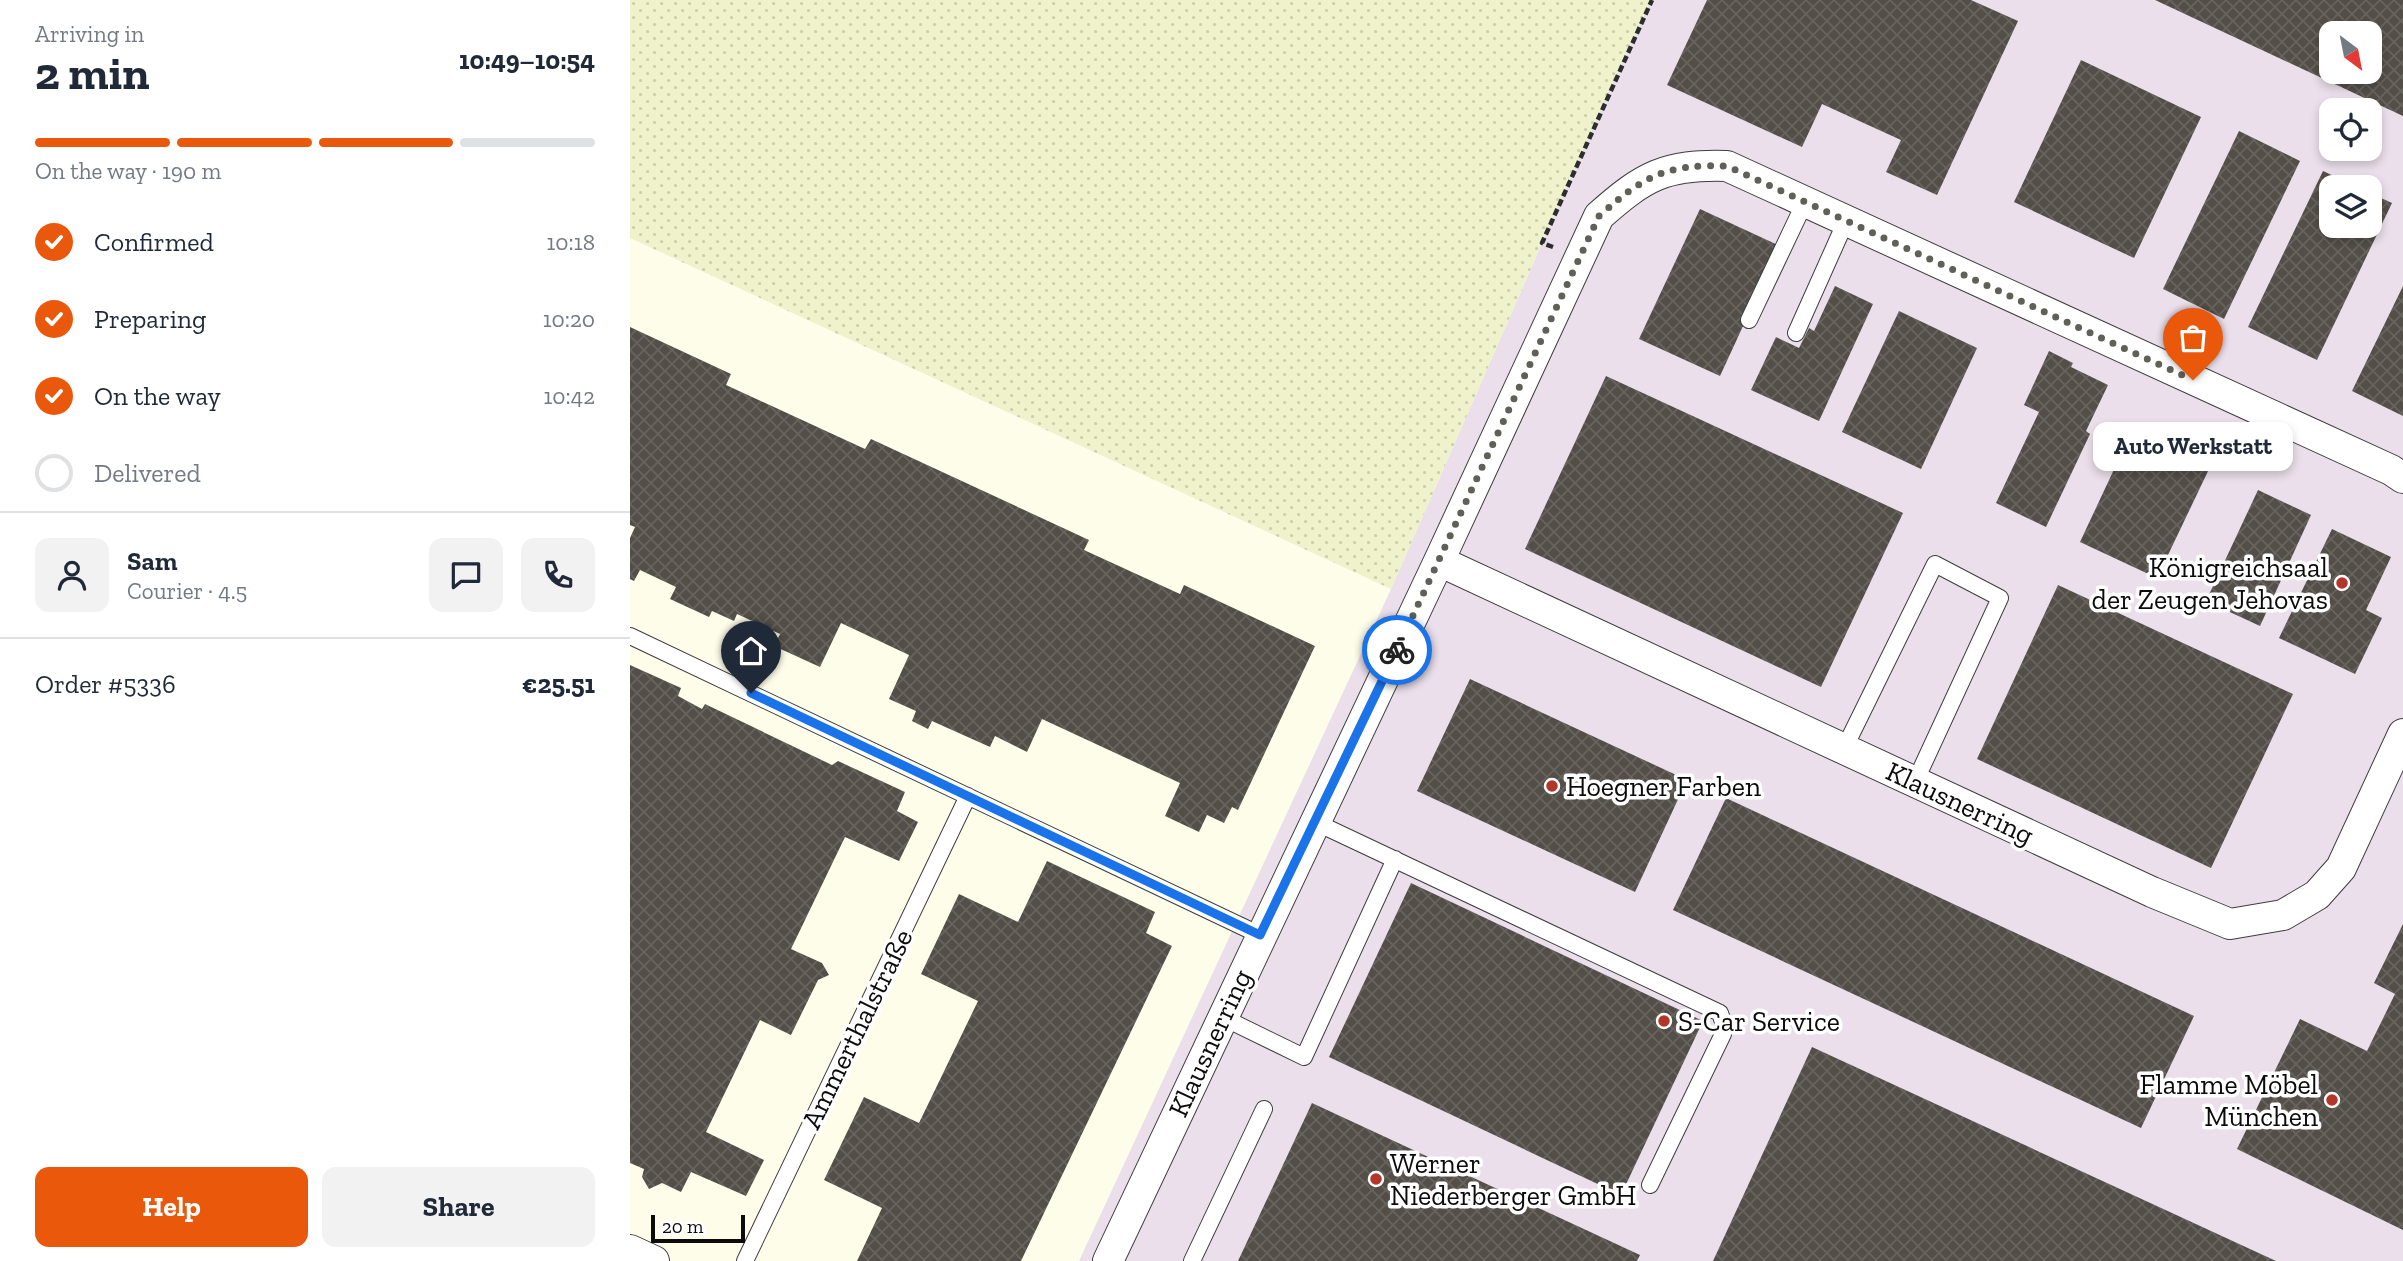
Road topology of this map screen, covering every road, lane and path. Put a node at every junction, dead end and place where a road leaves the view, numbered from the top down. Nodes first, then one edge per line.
1 (1652, 0) edge
2 (1805, 202) junction
3 (1846, 221) junction
4 (1580, 256) junction
5 (1749, 320) dead end
6 (1796, 333) dead end
7 (2403, 478) edge
8 (1439, 561) junction
9 (630, 636) edge
10 (2403, 734) edge
11 (1844, 749) junction
12 (1914, 782) junction
13 (968, 796) junction
14 (1315, 822) junction
15 (1395, 859) junction
16 (1260, 935) junction
17 (1222, 1017) junction
18 (1264, 1109) dead end
19 (1650, 1185) dead end
20 (630, 1250) edge
21 (654, 1261) edge
22 (745, 1261) edge
23 (1108, 1261) edge
24 (1192, 1261) edge

1 - 4 path
2 - 3 street, Klausnerring
2 - 4 street, Klausnerring
2 - 5 lane
3 - 6 lane
3 - 7 street, Klausnerring
4 - 8 street, Klausnerring
8 - 11 street, Klausnerring
8 - 14 street, Klausnerring
9 - 13 lane
10 - 12 street, Klausnerring
11 - 12 street, Klausnerring
11 - 12 lane
13 - 16 lane
13 - 22 lane, Ammerthalstraße
14 - 15 lane
14 - 16 street, Klausnerring
15 - 17 lane
15 - 19 lane
16 - 17 street, Klausnerring
17 - 23 street, Klausnerring
18 - 24 lane
20 - 21 street

